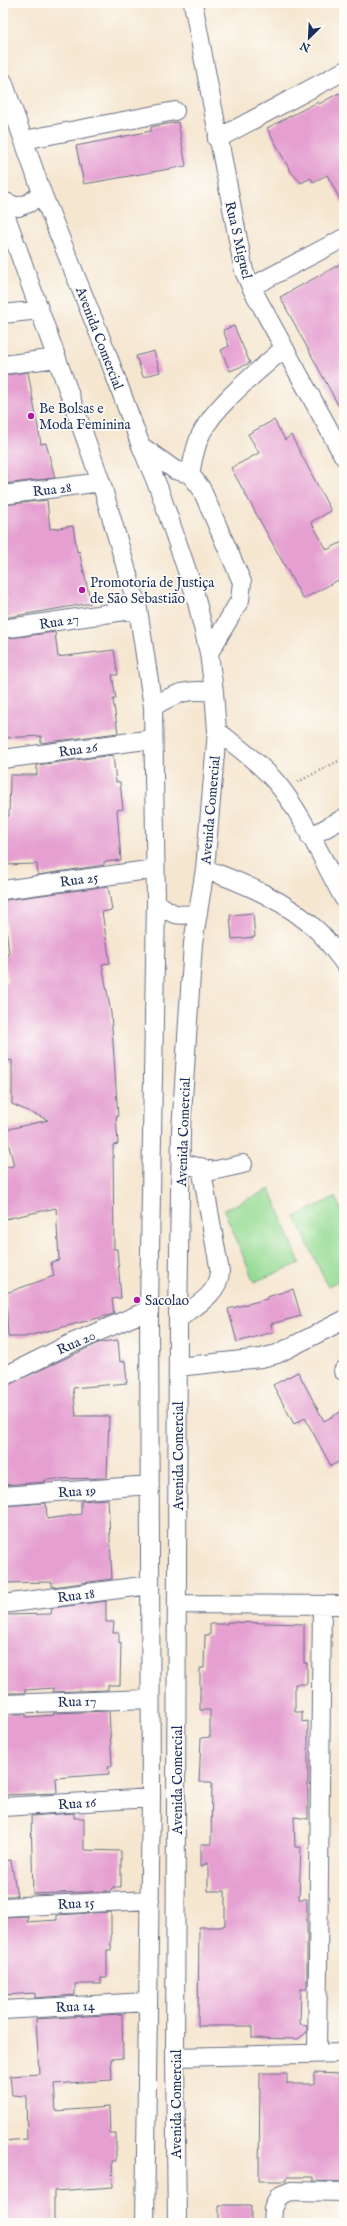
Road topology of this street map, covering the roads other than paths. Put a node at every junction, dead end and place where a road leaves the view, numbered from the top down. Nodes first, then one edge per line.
1 (192, 3) edge
2 (344, 71) edge
3 (3, 81) edge
4 (174, 111) dead end
5 (217, 139) junction
6 (24, 140) junction
7 (42, 193) junction
8 (3, 201) edge
9 (3, 208) edge
10 (344, 238) edge
11 (251, 288) junction
12 (39, 310) junction
13 (3, 314) edge
14 (284, 348) junction
15 (57, 358) junction
16 (3, 365) edge
17 (140, 446) junction
18 (344, 457) edge
19 (190, 474) junction
20 (101, 482) junction
21 (3, 495) edge
22 (138, 609) junction
23 (3, 629) edge
24 (209, 653) junction
25 (214, 692) junction
26 (153, 707) junction
27 (217, 731) junction
28 (153, 739) junction
29 (3, 759) edge
30 (344, 818) edge
31 (310, 837) junction
32 (155, 868) junction
33 (206, 869) junction
34 (3, 890) edge
35 (344, 899) edge
36 (156, 902) junction
37 (197, 913) junction
38 (344, 963) edge
39 (182, 1162) junction
40 (243, 1164) dead end
41 (201, 1168) junction
42 (149, 1310) junction
43 (178, 1319) junction
44 (344, 1320) edge
45 (178, 1367) junction
46 (3, 1377) edge
47 (150, 1434) junction
48 (178, 1434) junction
49 (150, 1485) junction
50 (3, 1496) edge
51 (178, 1519) junction
52 (150, 1520) junction
53 (150, 1585) junction
54 (3, 1604) edge
55 (178, 1604) junction
56 (322, 1605) junction
57 (344, 1605) edge
58 (150, 1699) junction
59 (3, 1704) edge
60 (151, 1798) junction
61 (3, 1808) edge
62 (150, 1900) junction
63 (3, 1907) edge
64 (149, 1952) junction
65 (176, 1952) junction
66 (147, 2002) junction
67 (3, 2010) edge
68 (318, 2053) junction
69 (344, 2053) edge
70 (175, 2057) junction
71 (175, 2100) junction
72 (146, 2101) junction
73 (344, 2192) edge
74 (145, 2223) edge
75 (177, 2223) edge
76 (272, 2223) edge

1 - 5 street, Rua S Miguel
2 - 5 street
3 - 6 street, Avenida Comercial
4 - 6 street
5 - 11 street, Rua S Miguel
6 - 7 street, Avenida Comercial
7 - 8 street
7 - 17 street, Avenida Comercial
9 - 12 street, Avenida Comercial
10 - 11 street
11 - 14 street, Rua S Miguel
12 - 13 street
12 - 15 street, Avenida Comercial
14 - 18 street, Rua S Miguel
14 - 19 street
15 - 16 street
15 - 20 street, Avenida Comercial
17 - 19 street
17 - 24 street, Avenida Comercial
19 - 24 street
20 - 21 street, Rua 28
20 - 22 street, Avenida Comercial
22 - 23 street, Rua 27
22 - 26 street, Avenida Comercial
24 - 25 street, Avenida Comercial
25 - 26 street
25 - 27 street, Avenida Comercial
26 - 28 street, Avenida Comercial
27 - 31 street
27 - 33 street, Avenida Comercial
28 - 29 street, Rua 26
28 - 32 street, Avenida Comercial
30 - 31 street
31 - 35 street
32 - 34 street, Rua 25
32 - 36 street, Avenida Comercial
33 - 37 street, Avenida Comercial
33 - 38 street
36 - 37 street
36 - 42 street, Avenida Comercial
37 - 39 street, Avenida Comercial
39 - 41 street
39 - 43 street, Avenida Comercial
40 - 41 street
41 - 43 street
42 - 46 street, Rua 20
42 - 47 street, Avenida Comercial
43 - 45 street, Avenida Comercial
44 - 45 street
45 - 48 street, Avenida Comercial
47 - 48 street
47 - 49 street, Avenida Comercial
48 - 51 street, Avenida Comercial
49 - 50 street, Rua 19
49 - 52 street, Avenida Comercial
51 - 52 street
51 - 55 street, Avenida Comercial
52 - 53 street, Avenida Comercial
53 - 54 street, Rua 18
53 - 58 street, Avenida Comercial
55 - 56 street
55 - 65 street, Avenida Comercial
56 - 57 street
56 - 68 street
58 - 59 street, Rua 17
58 - 60 street, Avenida Comercial
60 - 61 street, Rua 16
60 - 62 street, Avenida Comercial
62 - 63 street, Rua 15
62 - 64 street, Avenida Comercial
64 - 65 street
64 - 66 street, Avenida Comercial
65 - 70 street, Avenida Comercial
66 - 67 street, Rua 14
66 - 72 street, Avenida Comercial
68 - 69 street
68 - 70 street
70 - 71 street, Avenida Comercial
71 - 72 street
71 - 75 street, Avenida Comercial
72 - 74 street, Avenida Comercial
73 - 76 street

